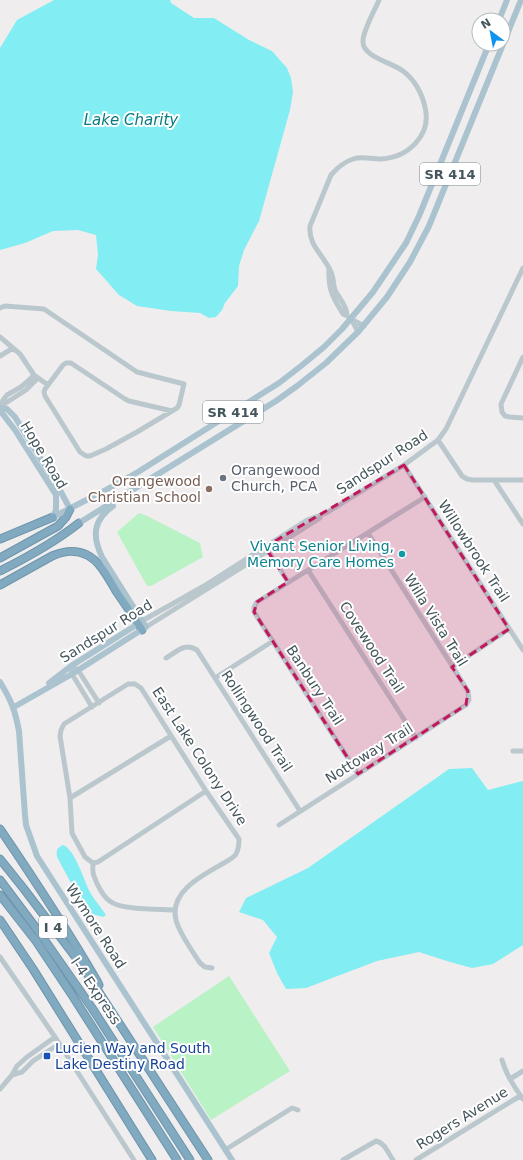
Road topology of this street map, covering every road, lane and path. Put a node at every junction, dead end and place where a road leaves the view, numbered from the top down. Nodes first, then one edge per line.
1 (379, 0) edge
2 (507, 0) edge
3 (521, 2) edge
4 (502, 12) edge
5 (486, 52) edge
6 (523, 269) edge
7 (0, 308) edge
8 (349, 317) junction
9 (364, 326) junction
10 (358, 332) junction
11 (0, 337) edge
12 (13, 348) junction
13 (0, 356) edge
14 (523, 357) edge
15 (36, 376) junction
16 (48, 385) junction
17 (1, 407) edge
18 (172, 411) junction
19 (523, 418) edge
20 (438, 440) junction
21 (404, 465) junction
22 (151, 478) junction
23 (494, 480) junction
24 (523, 480) edge
25 (425, 497) junction
26 (70, 509) junction
27 (53, 517) junction
28 (79, 522) junction
29 (523, 524) edge
30 (368, 533) junction
31 (0, 539) edge
32 (267, 549) junction
33 (0, 558) edge
34 (0, 567) edge
35 (308, 570) junction
36 (0, 571) edge
37 (288, 582) junction
38 (0, 585) edge
39 (142, 625) junction
40 (509, 629) junction
41 (272, 641) junction
42 (523, 650) edge
43 (166, 658) dead end
44 (71, 666) junction
45 (452, 667) junction
46 (78, 670) junction
47 (72, 674) junction
48 (215, 678) junction
49 (0, 682) edge
50 (86, 683) junction
51 (80, 687) junction
52 (33, 695) junction
53 (469, 700) joint
54 (99, 703) junction
55 (14, 707) junction
56 (92, 707) junction
57 (171, 736) junction
58 (416, 738) junction
59 (513, 751) dead end
60 (523, 751) edge
61 (358, 774) junction
62 (206, 791) junction
63 (70, 798) junction
64 (300, 811) junction
65 (279, 825) dead end
66 (0, 829) edge
67 (0, 838) edge
68 (0, 859) edge
69 (93, 863) junction
70 (29, 871) junction
71 (0, 880) edge
72 (0, 895) edge
73 (175, 910) junction
74 (0, 921) edge
75 (0, 957) edge
76 (212, 968) dead end
77 (103, 999) junction
78 (55, 1037) junction
79 (59, 1044) junction
80 (502, 1060) dead end
81 (523, 1071) edge
82 (12, 1075) junction
83 (510, 1079) junction
84 (0, 1089) edge
85 (522, 1098) edge
86 (298, 1110) dead end
87 (225, 1150) junction
88 (134, 1160) edge
89 (152, 1160) edge
90 (177, 1160) edge
91 (190, 1160) edge
92 (208, 1160) edge
93 (232, 1160) edge
94 (343, 1160) edge
95 (393, 1160) edge
96 (416, 1160) edge

1 - 8 street
2 - 4 main road
3 - 9 main road, SR 414
5 - 8 main road, SR 414
6 - 20 street, Sandspur Road
7 - 18 street
8 - 9 street
8 - 10 street
8 - 26 main road, SR 414
9 - 10 main road
10 - 22 main road, SR 414
11 - 12 street
12 - 13 street
12 - 15 street
14 - 19 street
15 - 16 street
15 - 17 street
16 - 18 street
16 - 18 street
17 - 26 main road, Hope Road
17 - 27 main road, Hope Road
20 - 21 street, Sandspur Road
20 - 23 street
21 - 25 street, Willowbrook Trail
21 - 32 street, Sandspur Road
22 - 28 main road, SR 414
22 - 39 main road
23 - 24 street
23 - 29 street
25 - 30 street
25 - 40 street, Willowbrook Trail
26 - 27 main road, SR 414
26 - 33 highway
27 - 31 highway, SR 414
28 - 34 highway, SR 414
28 - 36 highway
30 - 35 street
30 - 45 street, Willa Vista Trail
32 - 37 street
32 - 39 street, Sandspur Road
32 - 39 street, Sandspur Road
35 - 37 street
35 - 58 street, Covewood Trail
37 - 41 street, Banbury Trail
38 - 39 highway
39 - 44 main road, Sandspur Road
39 - 46 main road, Sandspur Road
40 - 42 street, Willowbrook Trail
40 - 45 street
41 - 48 street
41 - 61 street, Banbury Trail
43 - 48 street, Rollingwood Trail
44 - 46 street
44 - 47 street
44 - 52 main road, Sandspur Road
45 - 53 street, Willa Vista Trail
46 - 47 main road, Sandspur Road
46 - 50 street
47 - 51 street
47 - 52 main road, Sandspur Road
48 - 64 street, Rollingwood Trail
49 - 55 main road, Wymore Road
50 - 51 street
50 - 54 street
51 - 56 street
52 - 55 main road, Sandspur Road
53 - 58 street, Nottoway Trail
54 - 56 street, East Lake Colony Drive
54 - 57 street, East Lake Colony Drive
55 - 87 main road, Wymore Road
56 - 63 street, East Lake Colony Drive
57 - 62 street, East Lake Colony Drive
57 - 63 street
58 - 61 street, Nottoway Trail
59 - 60 street
61 - 64 street, Nottoway Trail
62 - 69 street
62 - 73 street, East Lake Colony Drive
63 - 69 street, East Lake Colony Drive
64 - 65 street, Nottoway Trail
66 - 70 highway
67 - 70 highway
68 - 77 highway, I 4
69 - 73 street
70 - 77 highway
71 - 91 highway, I-4 Express
72 - 90 highway, I-4 Express
73 - 76 street
74 - 89 highway
75 - 78 street
77 - 92 highway, I 4
78 - 79 street
78 - 82 street
79 - 82 street
79 - 88 street
80 - 83 street
81 - 83 street
82 - 84 street
83 - 85 street
85 - 96 street, Rogers Avenue
86 - 87 street
87 - 93 main road, Wymore Road
94 - 95 street

